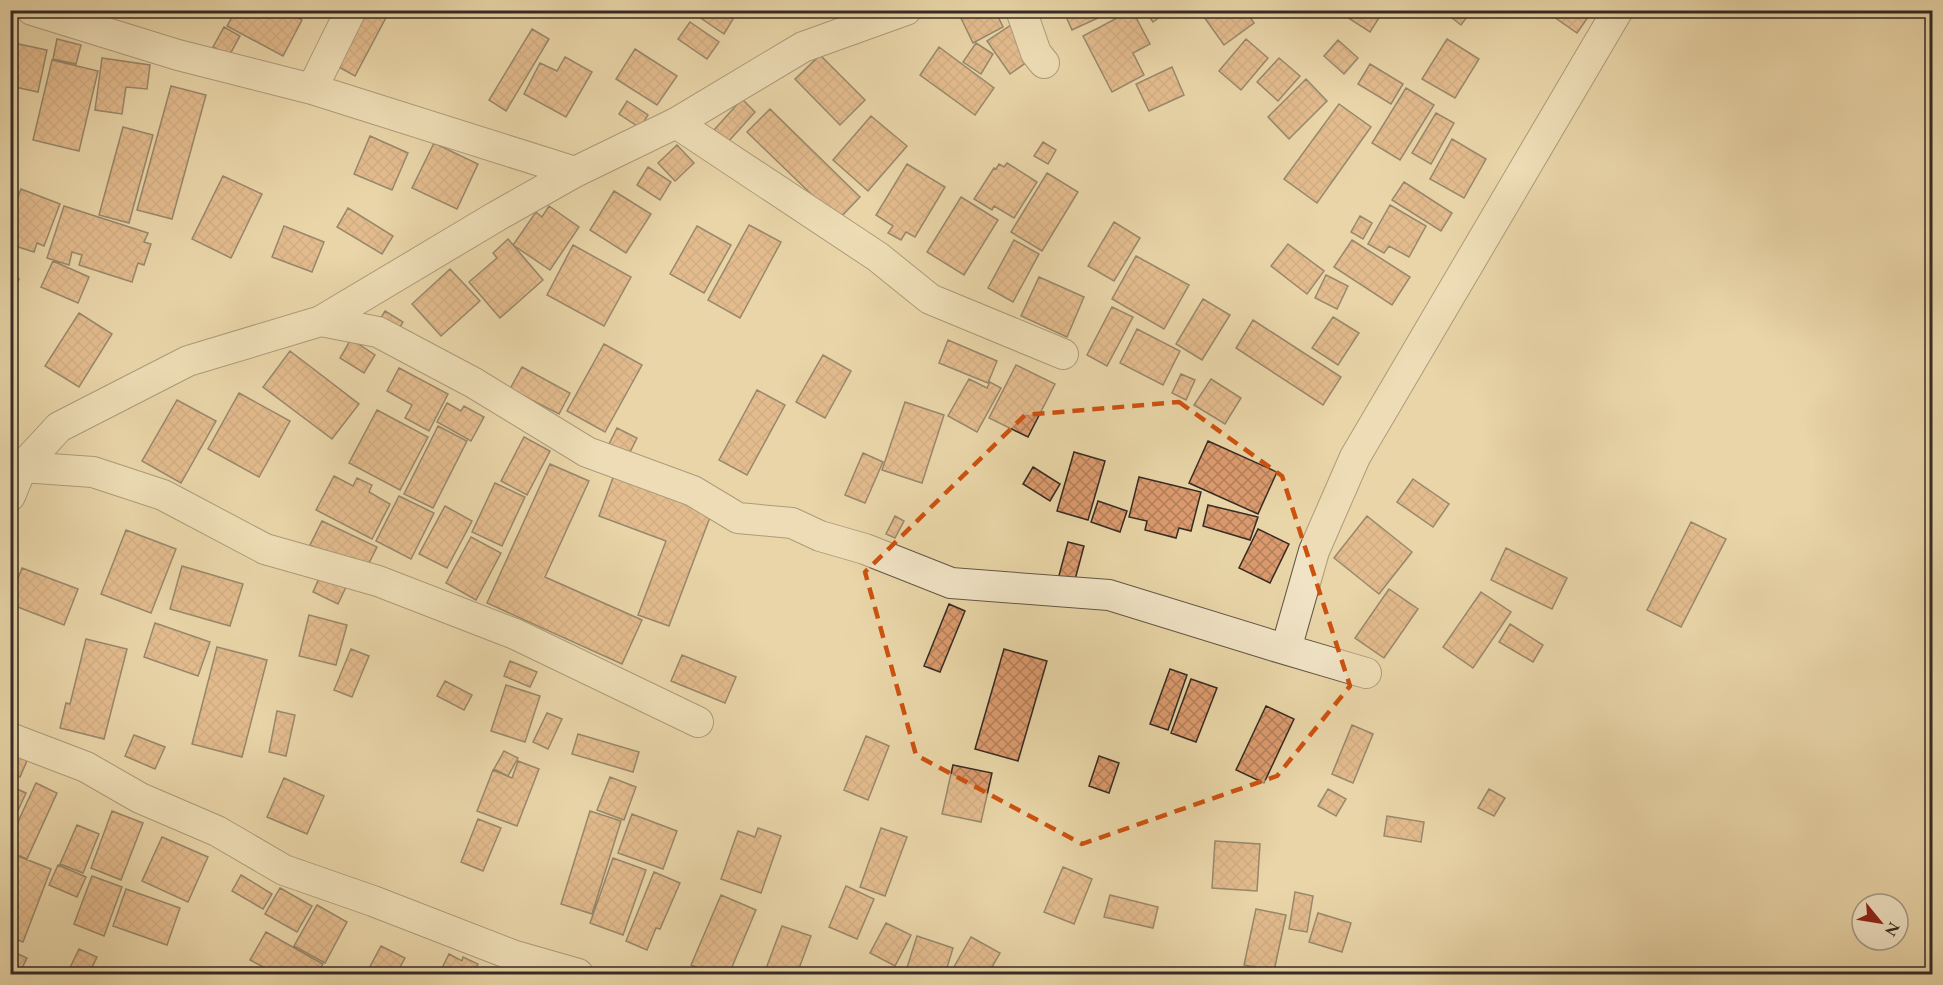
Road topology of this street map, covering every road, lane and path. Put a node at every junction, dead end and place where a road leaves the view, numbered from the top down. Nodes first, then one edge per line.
1 (32, 10) edge
2 (351, 10) edge
3 (906, 10) edge
4 (1021, 10) edge
5 (1618, 10) edge
6 (1044, 63) dead end
7 (312, 88) junction
8 (676, 123) junction
9 (575, 172) junction
10 (321, 321) junction
11 (1063, 354) dead end
12 (16, 463) edge
13 (10, 496) edge
14 (1286, 650) junction
15 (1366, 673) dead end
16 (698, 722) dead end
17 (10, 738) edge
18 (578, 975) edge

1 - 7 street
2 - 7 street
3 - 8 street
4 - 6 street
5 - 14 street
7 - 9 street
8 - 9 street
8 - 11 street
9 - 10 street
10 - 12 street
10 - 14 street
12 - 13 street
12 - 16 street
14 - 15 street
17 - 18 street

